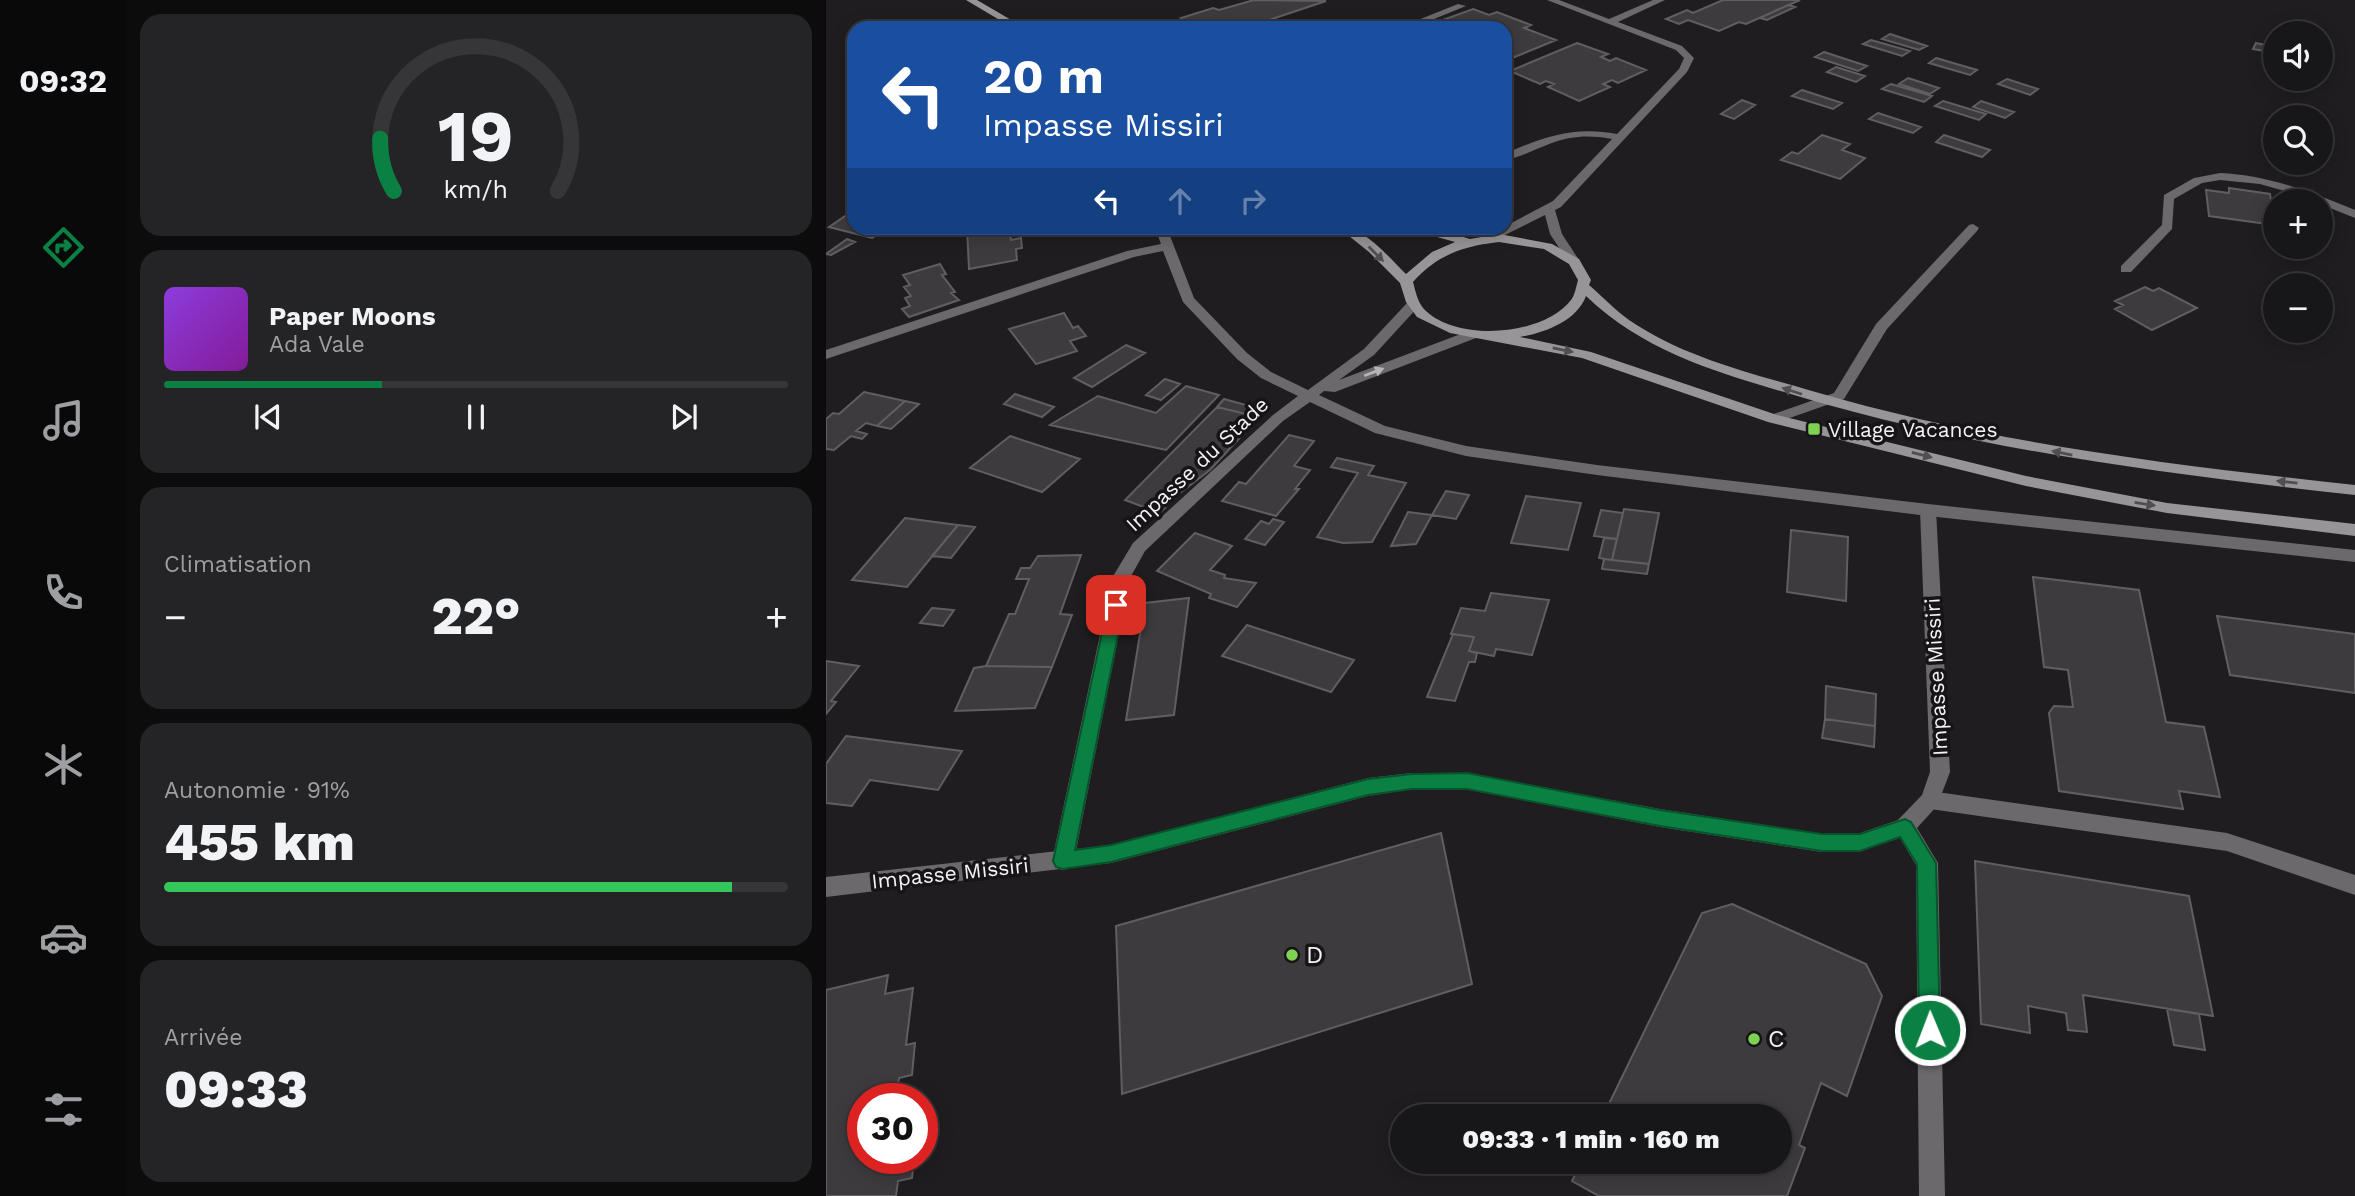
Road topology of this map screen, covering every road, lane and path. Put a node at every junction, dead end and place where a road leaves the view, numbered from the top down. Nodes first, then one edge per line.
1 (970, 0) edge
2 (1551, 0) edge
3 (1661, 0) edge
4 (1461, 6) dead end
5 (1008, 21) edge
6 (1421, 21) edge
7 (1609, 22) junction
8 (1618, 137) junction
9 (1512, 155) edge
10 (1549, 209) junction
11 (2355, 214) edge
12 (1512, 227) edge
13 (1973, 228) dead end
14 (1163, 235) edge
15 (1354, 235) edge
16 (1444, 235) edge
17 (1495, 235) edge
18 (1485, 240) junction
19 (1468, 242) junction
20 (1167, 246) junction
21 (1573, 260) junction
22 (2126, 269) dead end
23 (1406, 282) junction
24 (1586, 288) junction
25 (1412, 306) junction
26 (1471, 335) junction
27 (1497, 336) junction
28 (826, 355) edge
29 (1310, 397) junction
30 (1828, 402) junction
31 (1773, 419) junction
32 (2355, 489) edge
33 (1928, 510) junction
34 (2355, 530) edge
35 (2355, 556) edge
36 (1930, 800) junction
37 (1905, 827) junction
38 (1063, 861) junction
39 (2355, 885) edge
40 (826, 887) edge
41 (1932, 1196) edge

1 - 5 main road
2 - 7 street
3 - 7 street
4 - 6 street
7 - 8 street
8 - 9 street
8 - 10 street
10 - 12 street
10 - 21 street
11 - 22 street
13 - 30 street
14 - 20 street
15 -> 23 main road
16 - 19 main road
17 - 18 street
18 - 19 main road
18 - 21 main road
19 - 23 main road
20 - 28 street
20 - 29 street
21 - 24 main road
23 - 25 main road
24 - 27 main road
30 -> 24 main road
25 - 26 main road
25 - 29 street
26 - 27 main road
29 -> 26 street
27 -> 31 main road
29 - 33 street
29 - 38 street, Impasse du Stade
30 - 31 street
32 -> 30 main road
31 -> 34 main road
33 - 35 street
33 - 36 street, Impasse Missiri
36 - 37 street, Impasse Missiri
36 - 39 street
37 - 38 street, Impasse Missiri
37 - 41 street
38 - 40 street, Impasse Missiri

